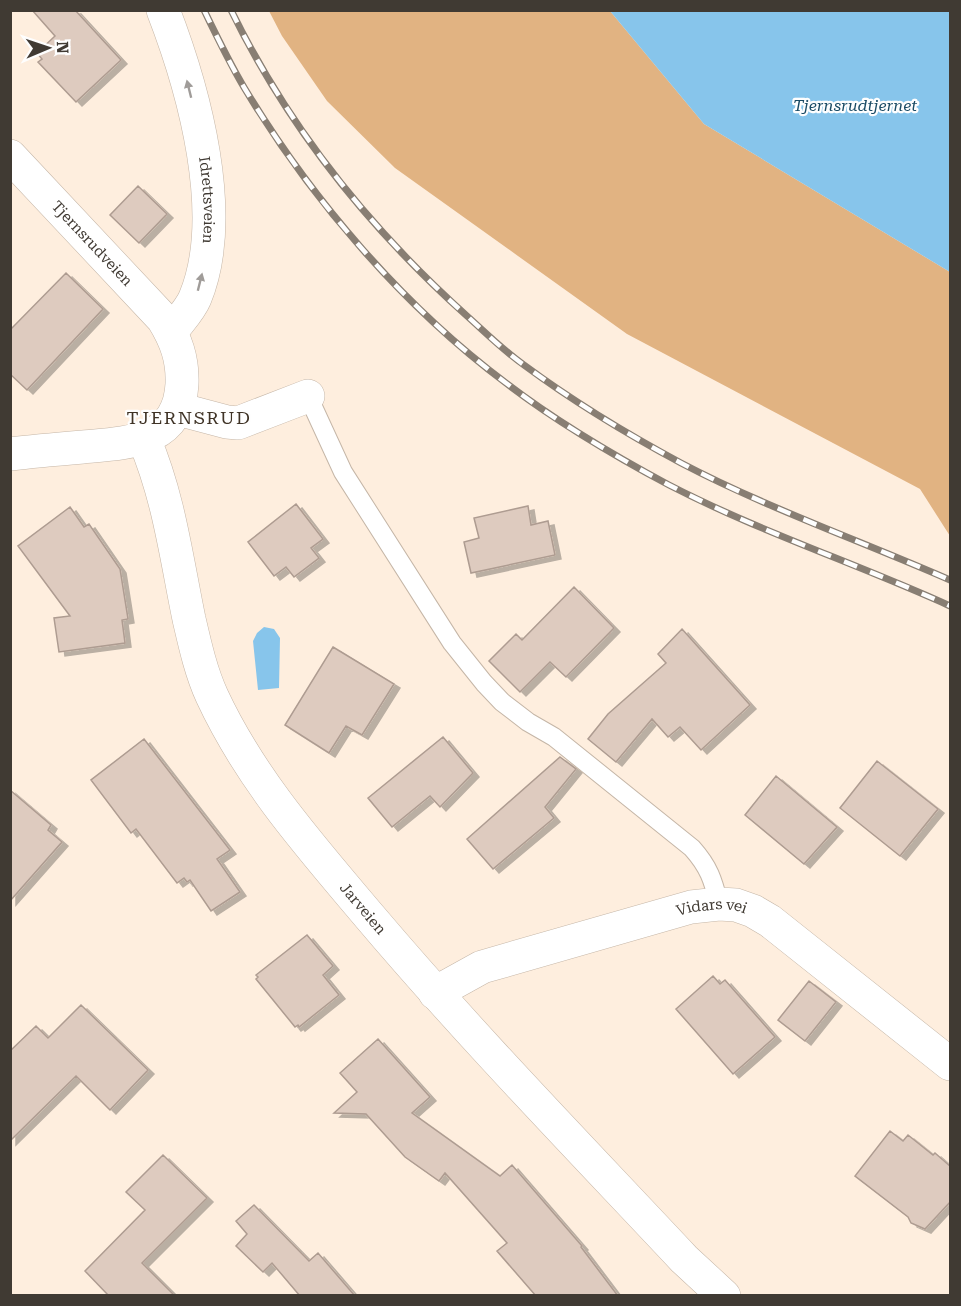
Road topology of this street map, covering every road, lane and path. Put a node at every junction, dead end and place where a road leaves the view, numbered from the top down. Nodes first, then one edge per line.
1 (163, 10) edge
2 (10, 156) edge
3 (171, 332) junction
4 (308, 396) joint
5 (178, 409) junction
6 (144, 439) junction
7 (10, 454) edge
8 (719, 903) junction
9 (435, 993) junction
10 (951, 1064) edge
11 (724, 1296) edge

3 -> 1 street, Idrettsveien
2 - 3 street, Tjernsrudveien
3 - 5 street
4 - 5 street
4 - 8 lane
5 - 6 street
6 - 7 street
6 - 9 street, Jarveien
8 - 9 street, Vidars vei
8 - 10 street, Vidars vei
9 - 11 street, Jarveien

